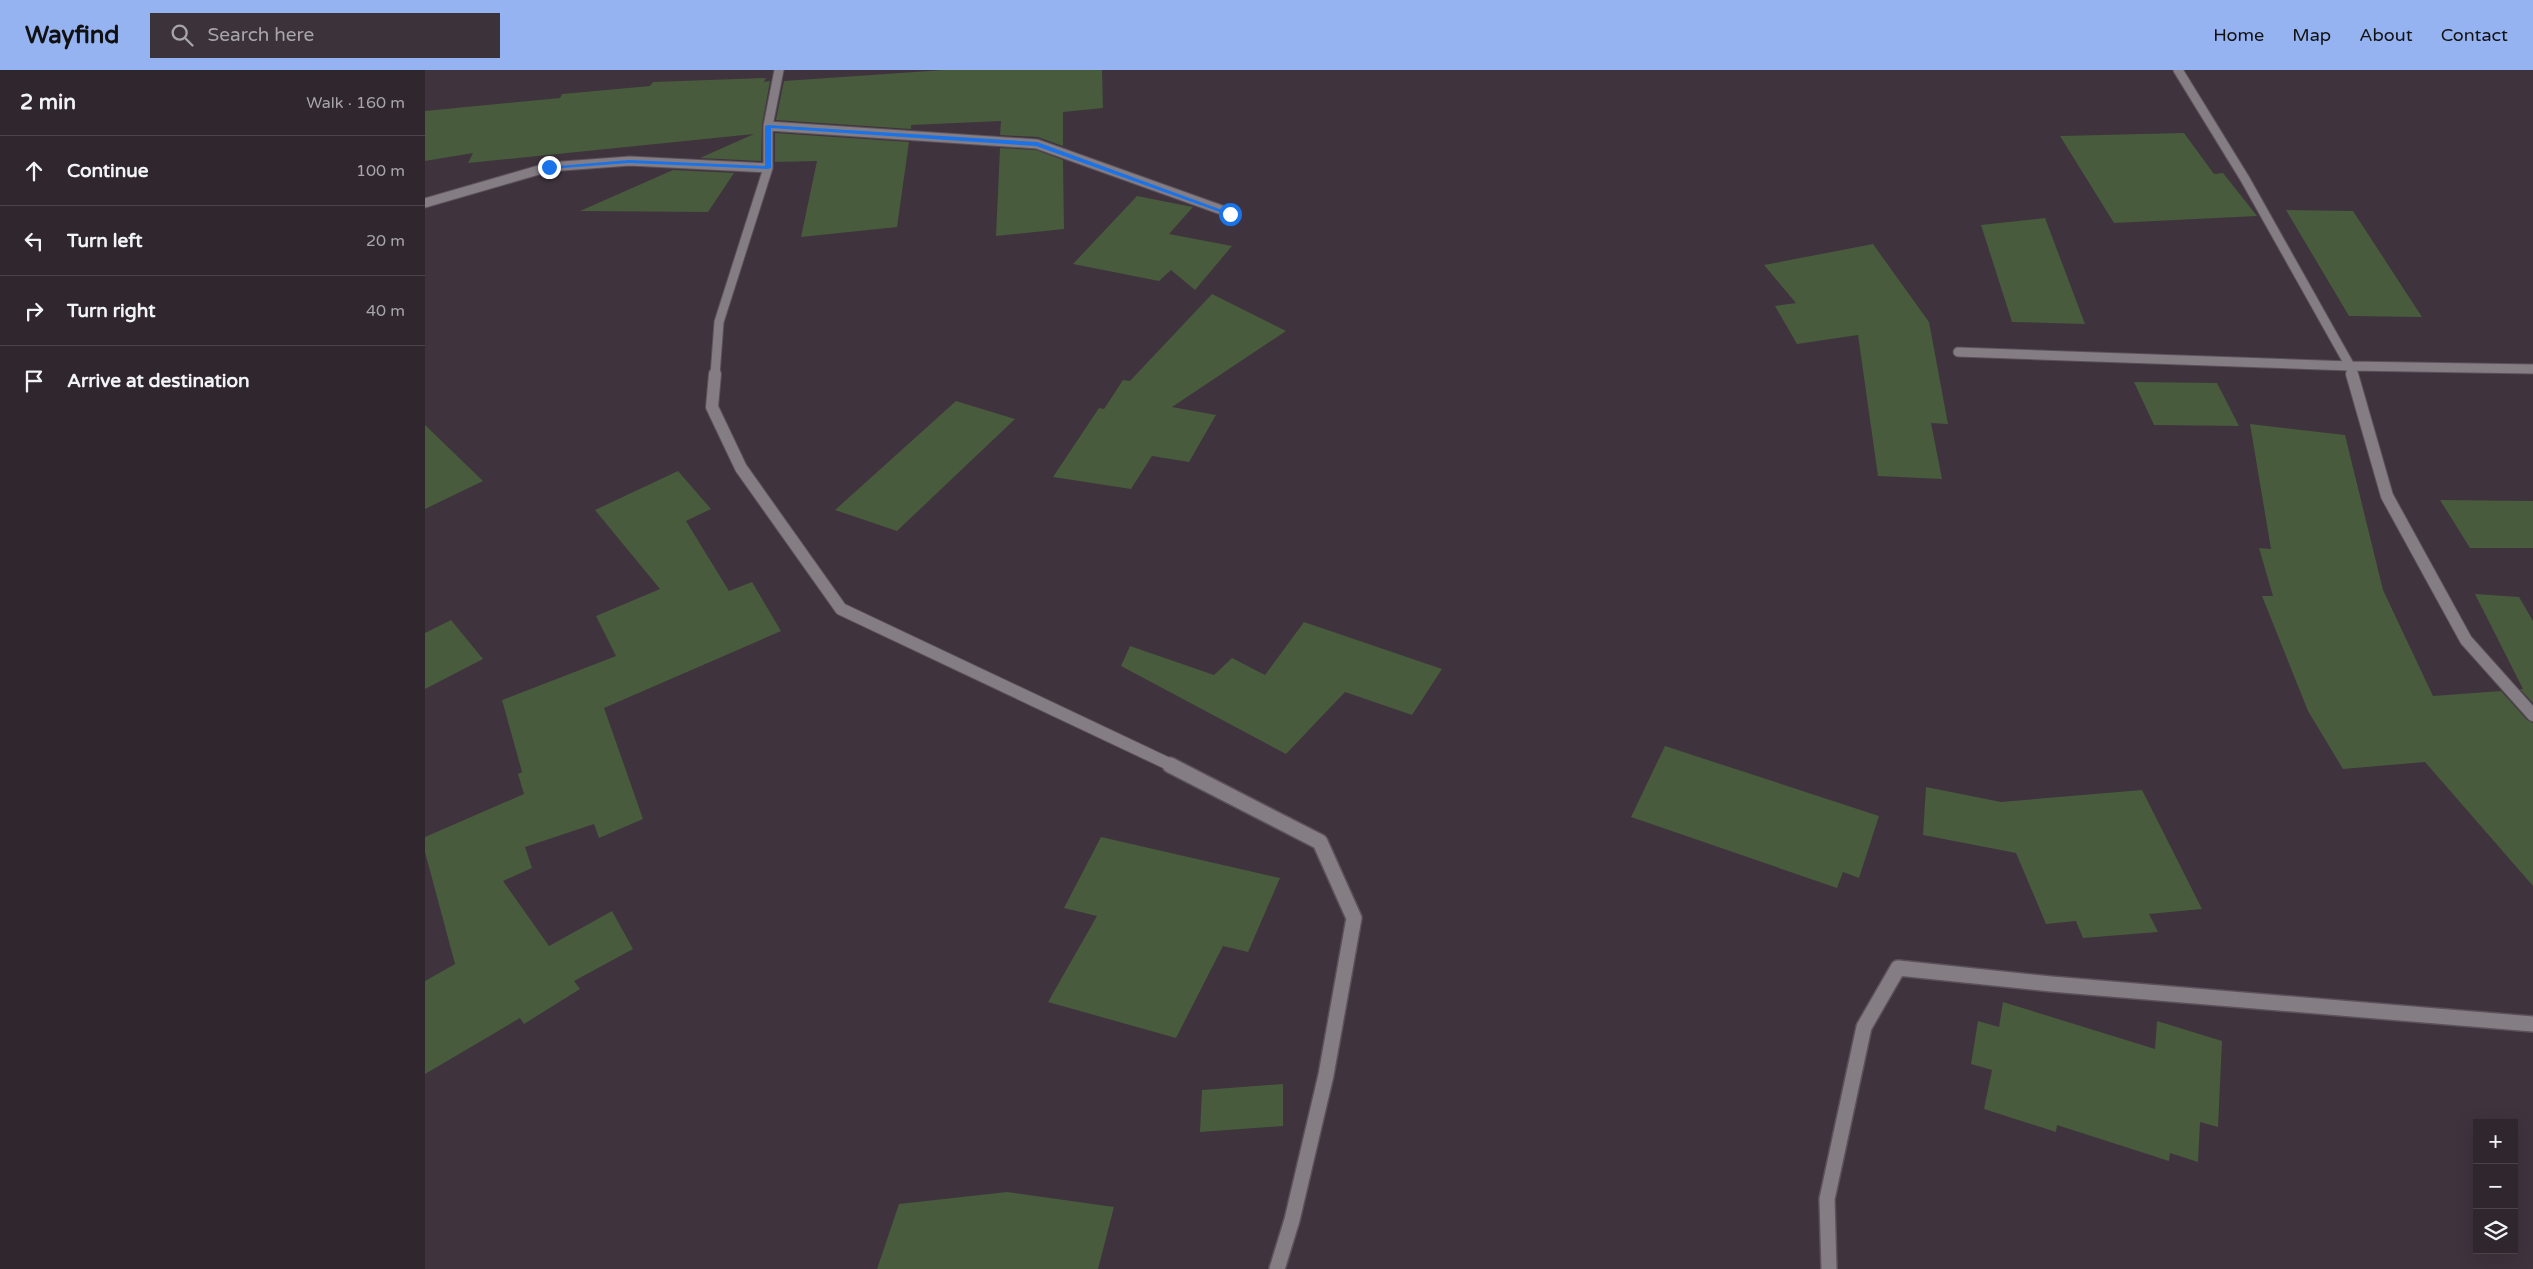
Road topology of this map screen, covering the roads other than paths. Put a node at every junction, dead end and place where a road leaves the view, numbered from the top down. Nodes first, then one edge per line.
1 (779, 70) edge
2 (2178, 70) edge
3 (768, 126) junction
4 (768, 168) junction
5 (425, 203) edge
6 (1230, 214) dead end
7 (1957, 352) dead end
8 (2351, 366) junction
9 (2533, 368) edge
10 (2533, 715) edge
11 (2533, 1024) edge
12 (1277, 1269) edge
13 (1829, 1269) edge

1 - 3 street
2 - 8 street
3 - 4 street
3 - 6 street
4 - 5 street
4 - 12 street
7 - 8 street
8 - 9 street
8 - 10 street
11 - 13 street

